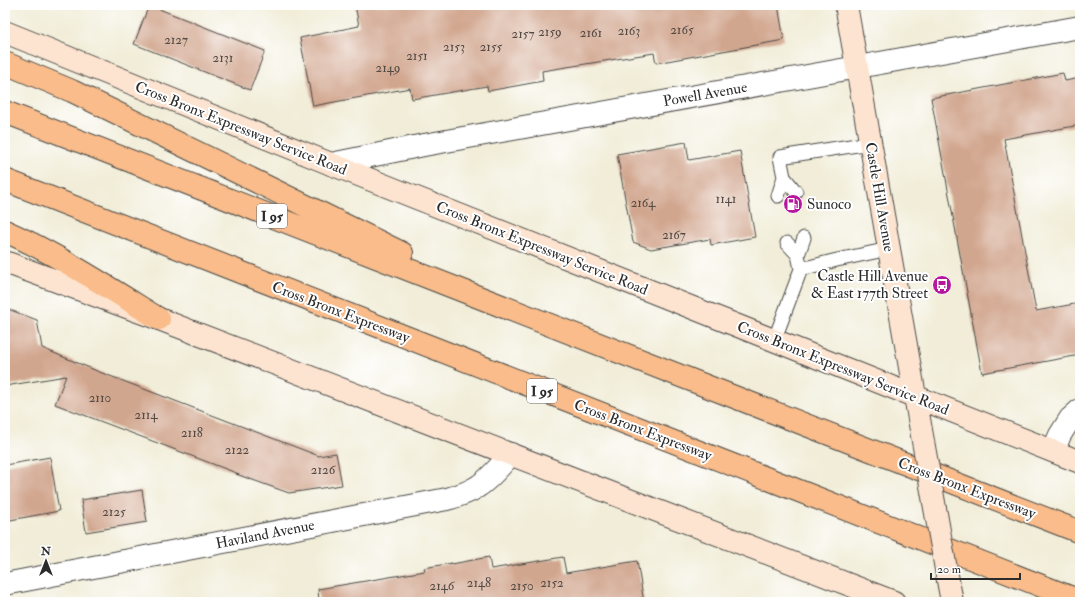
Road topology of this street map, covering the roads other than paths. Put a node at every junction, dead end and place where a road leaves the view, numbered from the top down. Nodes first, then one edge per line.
1 (846, 5) edge
2 (1080, 27) edge
3 (5, 32) edge
4 (5, 63) edge
5 (857, 67) junction
6 (5, 112) edge
7 (870, 143) junction
8 (331, 164) junction
9 (784, 177) junction
10 (5, 180) edge
11 (796, 192) dead end
12 (778, 196) dead end
13 (5, 231) edge
14 (804, 238) dead end
15 (787, 243) dead end
16 (889, 249) junction
17 (798, 255) junction
18 (5, 262) edge
19 (801, 269) junction
20 (159, 320) junction
21 (539, 321) junction
22 (774, 341) junction
23 (915, 397) junction
24 (1080, 410) edge
25 (1053, 451) junction
26 (511, 454) junction
27 (1080, 462) edge
28 (1080, 532) edge
29 (5, 584) edge
30 (1080, 601) edge
31 (894, 602) edge
32 (952, 602) edge

1 - 5 main road, Castle Hill Avenue
2 - 5 street, Powell Avenue
3 - 8 main road, Cross Bronx Expressway Service Road
4 - 21 highway
5 - 7 main road, Castle Hill Avenue
5 - 8 street, Powell Avenue
6 - 21 highway, Cross Bronx Expressway / I 95
7 - 9 lane
7 - 16 main road, Castle Hill Avenue
8 - 22 main road, Cross Bronx Expressway Service Road
9 - 11 lane
9 - 12 lane
10 - 30 highway, Cross Bronx Expressway / I 95
13 - 20 highway
14 - 17 lane
15 - 17 lane
16 - 19 lane
16 - 23 main road, Castle Hill Avenue
17 - 19 lane
18 - 20 main road
19 - 22 lane
20 - 26 main road
21 - 28 highway, Cross Bronx Expressway / I 95
22 - 23 main road, Cross Bronx Expressway Service Road
23 - 25 main road, Cross Bronx Expressway Service Road
23 - 32 main road, Castle Hill Avenue, bridge
24 - 25 street
25 - 27 main road, Cross Bronx Expressway Service Road
26 - 29 street, Haviland Avenue
26 - 31 main road

